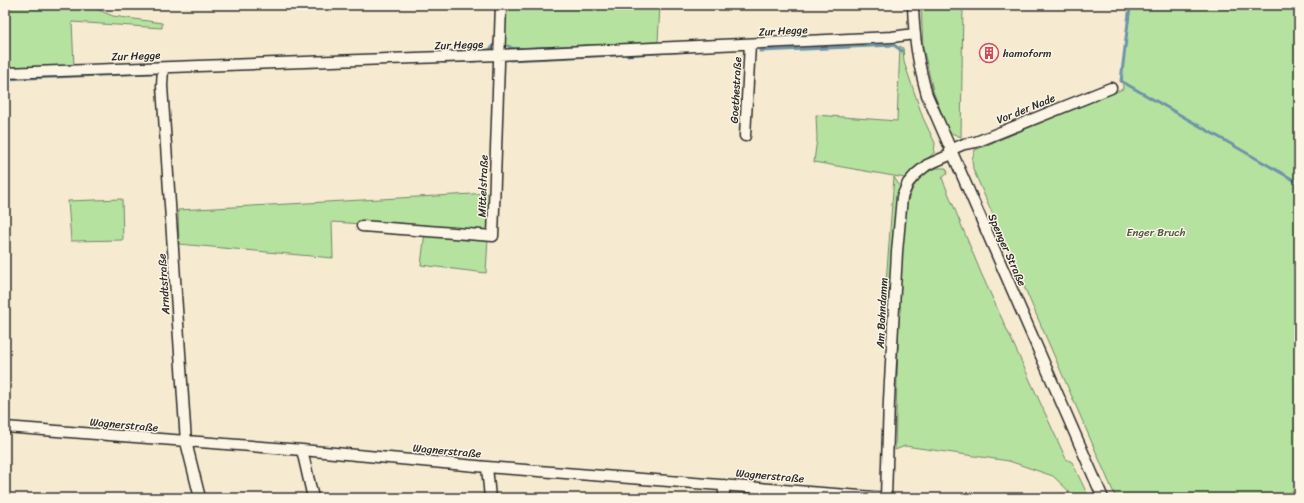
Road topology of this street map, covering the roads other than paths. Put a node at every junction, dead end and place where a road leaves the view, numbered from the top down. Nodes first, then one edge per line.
1 (501, 5) edge
2 (914, 5) edge
3 (914, 34) junction
4 (750, 44) junction
5 (499, 55) junction
6 (163, 68) junction
7 (5, 73) edge
8 (1111, 88) dead end
9 (745, 136) dead end
10 (951, 152) junction
11 (362, 226) dead end
12 (5, 427) edge
13 (186, 442) junction
14 (302, 450) junction
15 (487, 467) junction
16 (724, 485) junction
17 (200, 498) edge
18 (313, 498) edge
19 (490, 498) edge
20 (724, 498) edge
21 (886, 498) edge
22 (1103, 498) edge

1 - 5 street, Mittelstraße
2 - 3 street, Spenger Straße
3 - 4 street, Zur Hegge
3 - 10 street, Spenger Straße
4 - 5 street, Zur Hegge
4 - 9 street, Goethestraße
5 - 6 street, Zur Hegge
5 - 11 street, Mittelstraße
6 - 7 street, Zur Hegge
6 - 13 street, Arndtstraße
8 - 10 street, Vor der Nade
10 - 21 street, Am Bahndamm
10 - 22 street, Spenger Straße
12 - 13 street, Wagnerstraße
13 - 14 street, Wagnerstraße
13 - 17 street, Arndtstraße
14 - 15 street, Wagnerstraße
14 - 18 street
15 - 16 street, Wagnerstraße
15 - 19 street
16 - 20 street
16 - 21 street, Wagnerstraße

